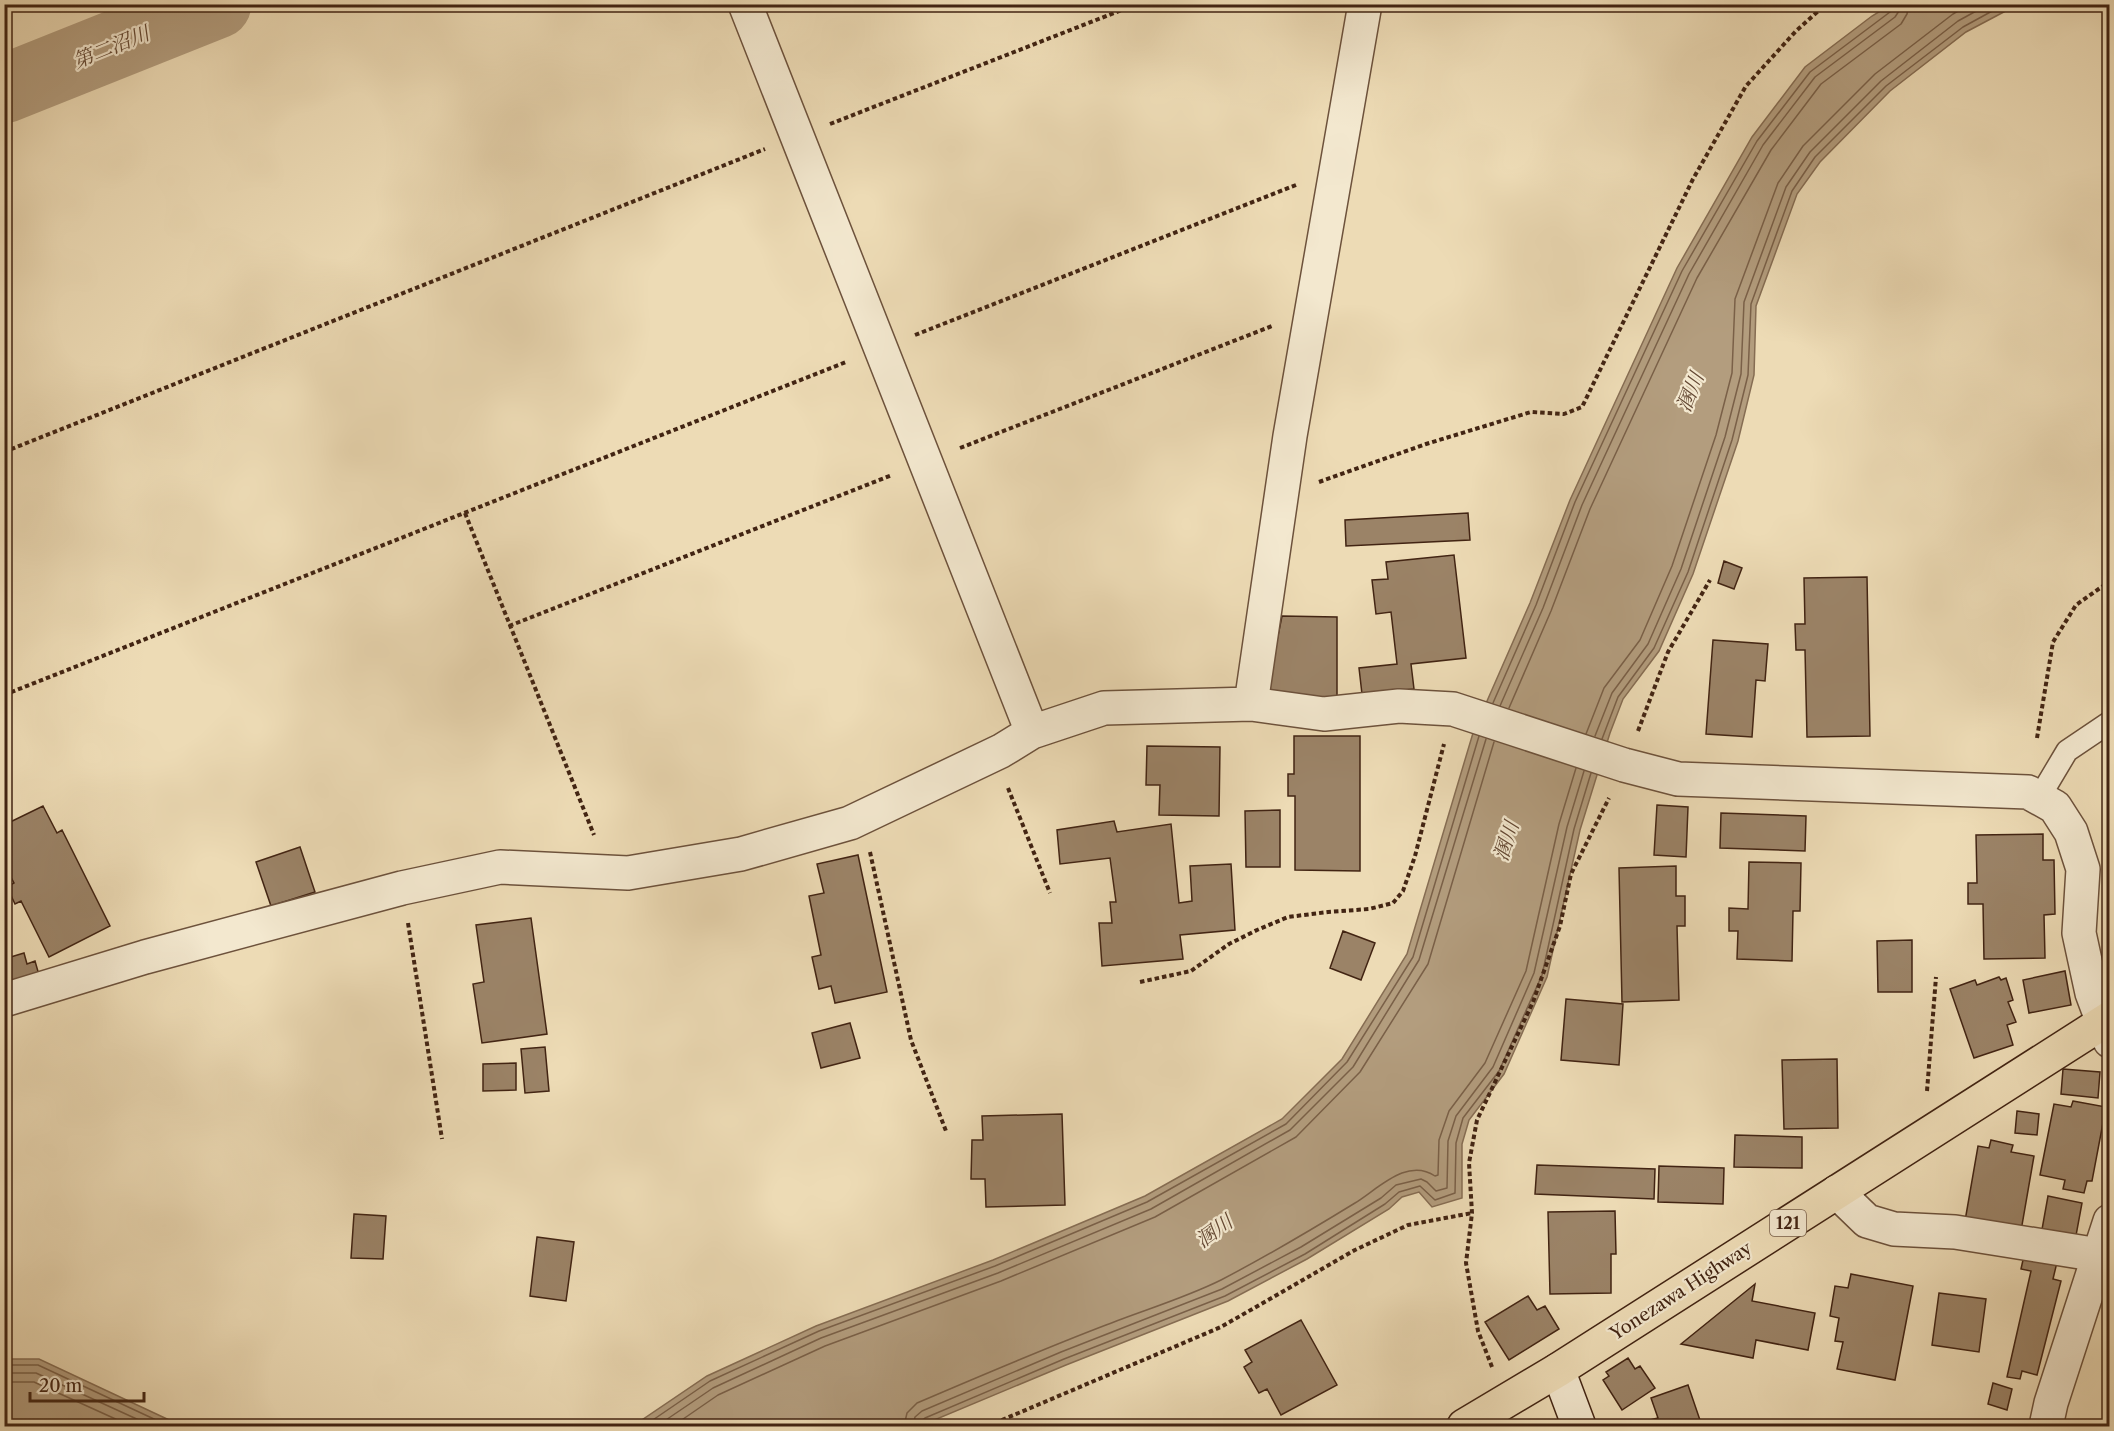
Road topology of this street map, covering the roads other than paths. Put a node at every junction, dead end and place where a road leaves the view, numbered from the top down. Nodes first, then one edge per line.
1 (744, 4) edge
2 (1365, 4) edge
3 (1251, 705) junction
4 (2109, 722) edge
5 (1032, 732) junction
6 (2033, 795) junction
7 (4, 1000) edge
8 (2107, 1027) edge
9 (1837, 1192) junction
10 (2109, 1221) edge
11 (2099, 1255) junction
12 (1558, 1370) junction
13 (1464, 1426) edge
14 (1579, 1426) edge
15 (2046, 1426) edge

1 - 5 street
2 - 3 street
3 - 5 street
3 - 6 street
4 - 6 lane
5 - 7 street
6 - 8 street
8 - 9 highway, Yonezawa Highway / 121
9 - 11 street
9 - 12 highway, Yonezawa Highway / 121
10 - 11 street
11 - 15 street
12 - 13 highway, Yonezawa Highway / 121
12 - 14 street

